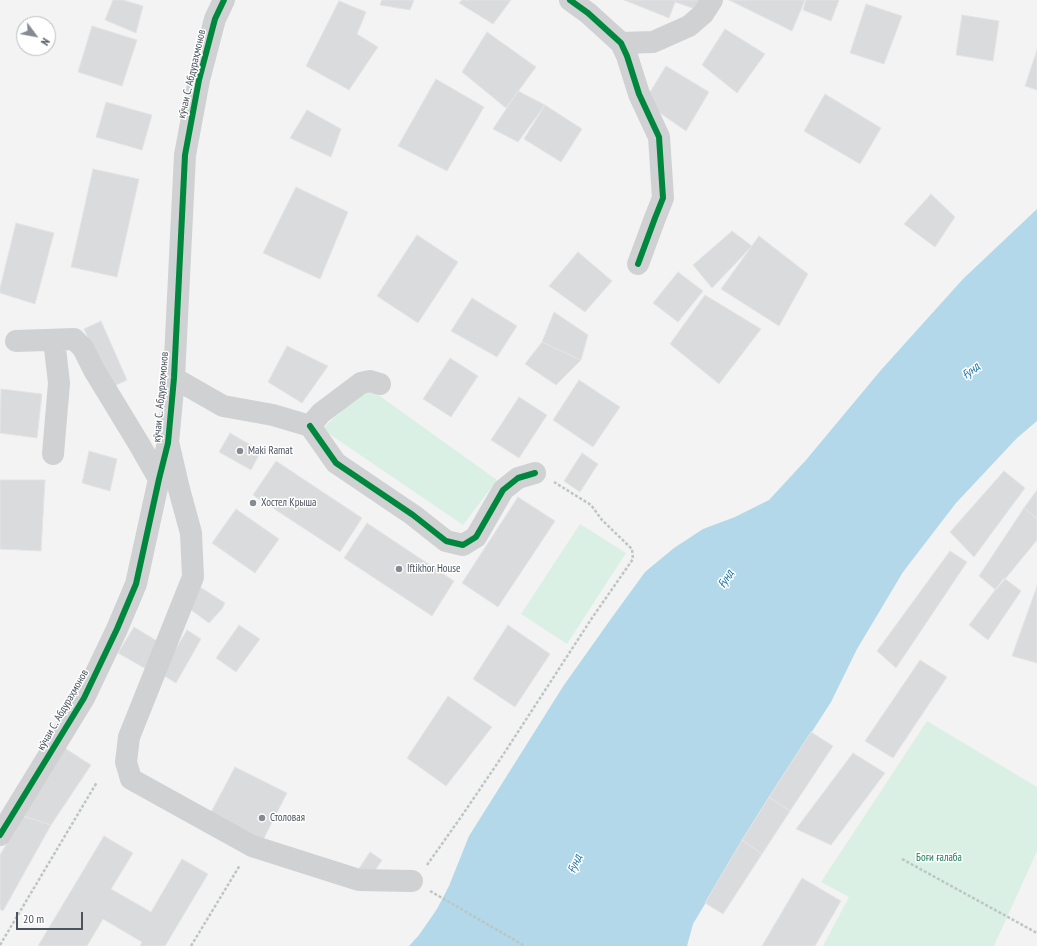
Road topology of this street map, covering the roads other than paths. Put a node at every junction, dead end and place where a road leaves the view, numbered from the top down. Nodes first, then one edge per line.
1 (224, 0) edge
2 (570, 0) edge
3 (712, 0) edge
4 (621, 43) junction
5 (638, 264) dead end
6 (54, 340) junction
7 (16, 341) dead end
8 (174, 378) junction
9 (380, 384) dead end
10 (310, 426) junction
11 (168, 443) junction
12 (53, 454) dead end
13 (535, 473) road end
14 (159, 479) junction
15 (0, 835) edge
16 (412, 881) road end

1 - 8 street, кӯчаи С. Абдураҳмонов
2 - 4 street
3 - 4 street
4 - 5 street
6 - 7 street
6 - 12 street
6 - 14 street
8 - 10 street
8 - 11 street, кӯчаи С. Абдураҳмонов
9 - 10 street
10 - 13 street
11 - 14 street, кӯчаи С. Абдураҳмонов
11 - 16 street
14 - 15 street, кӯчаи С. Абдураҳмонов

